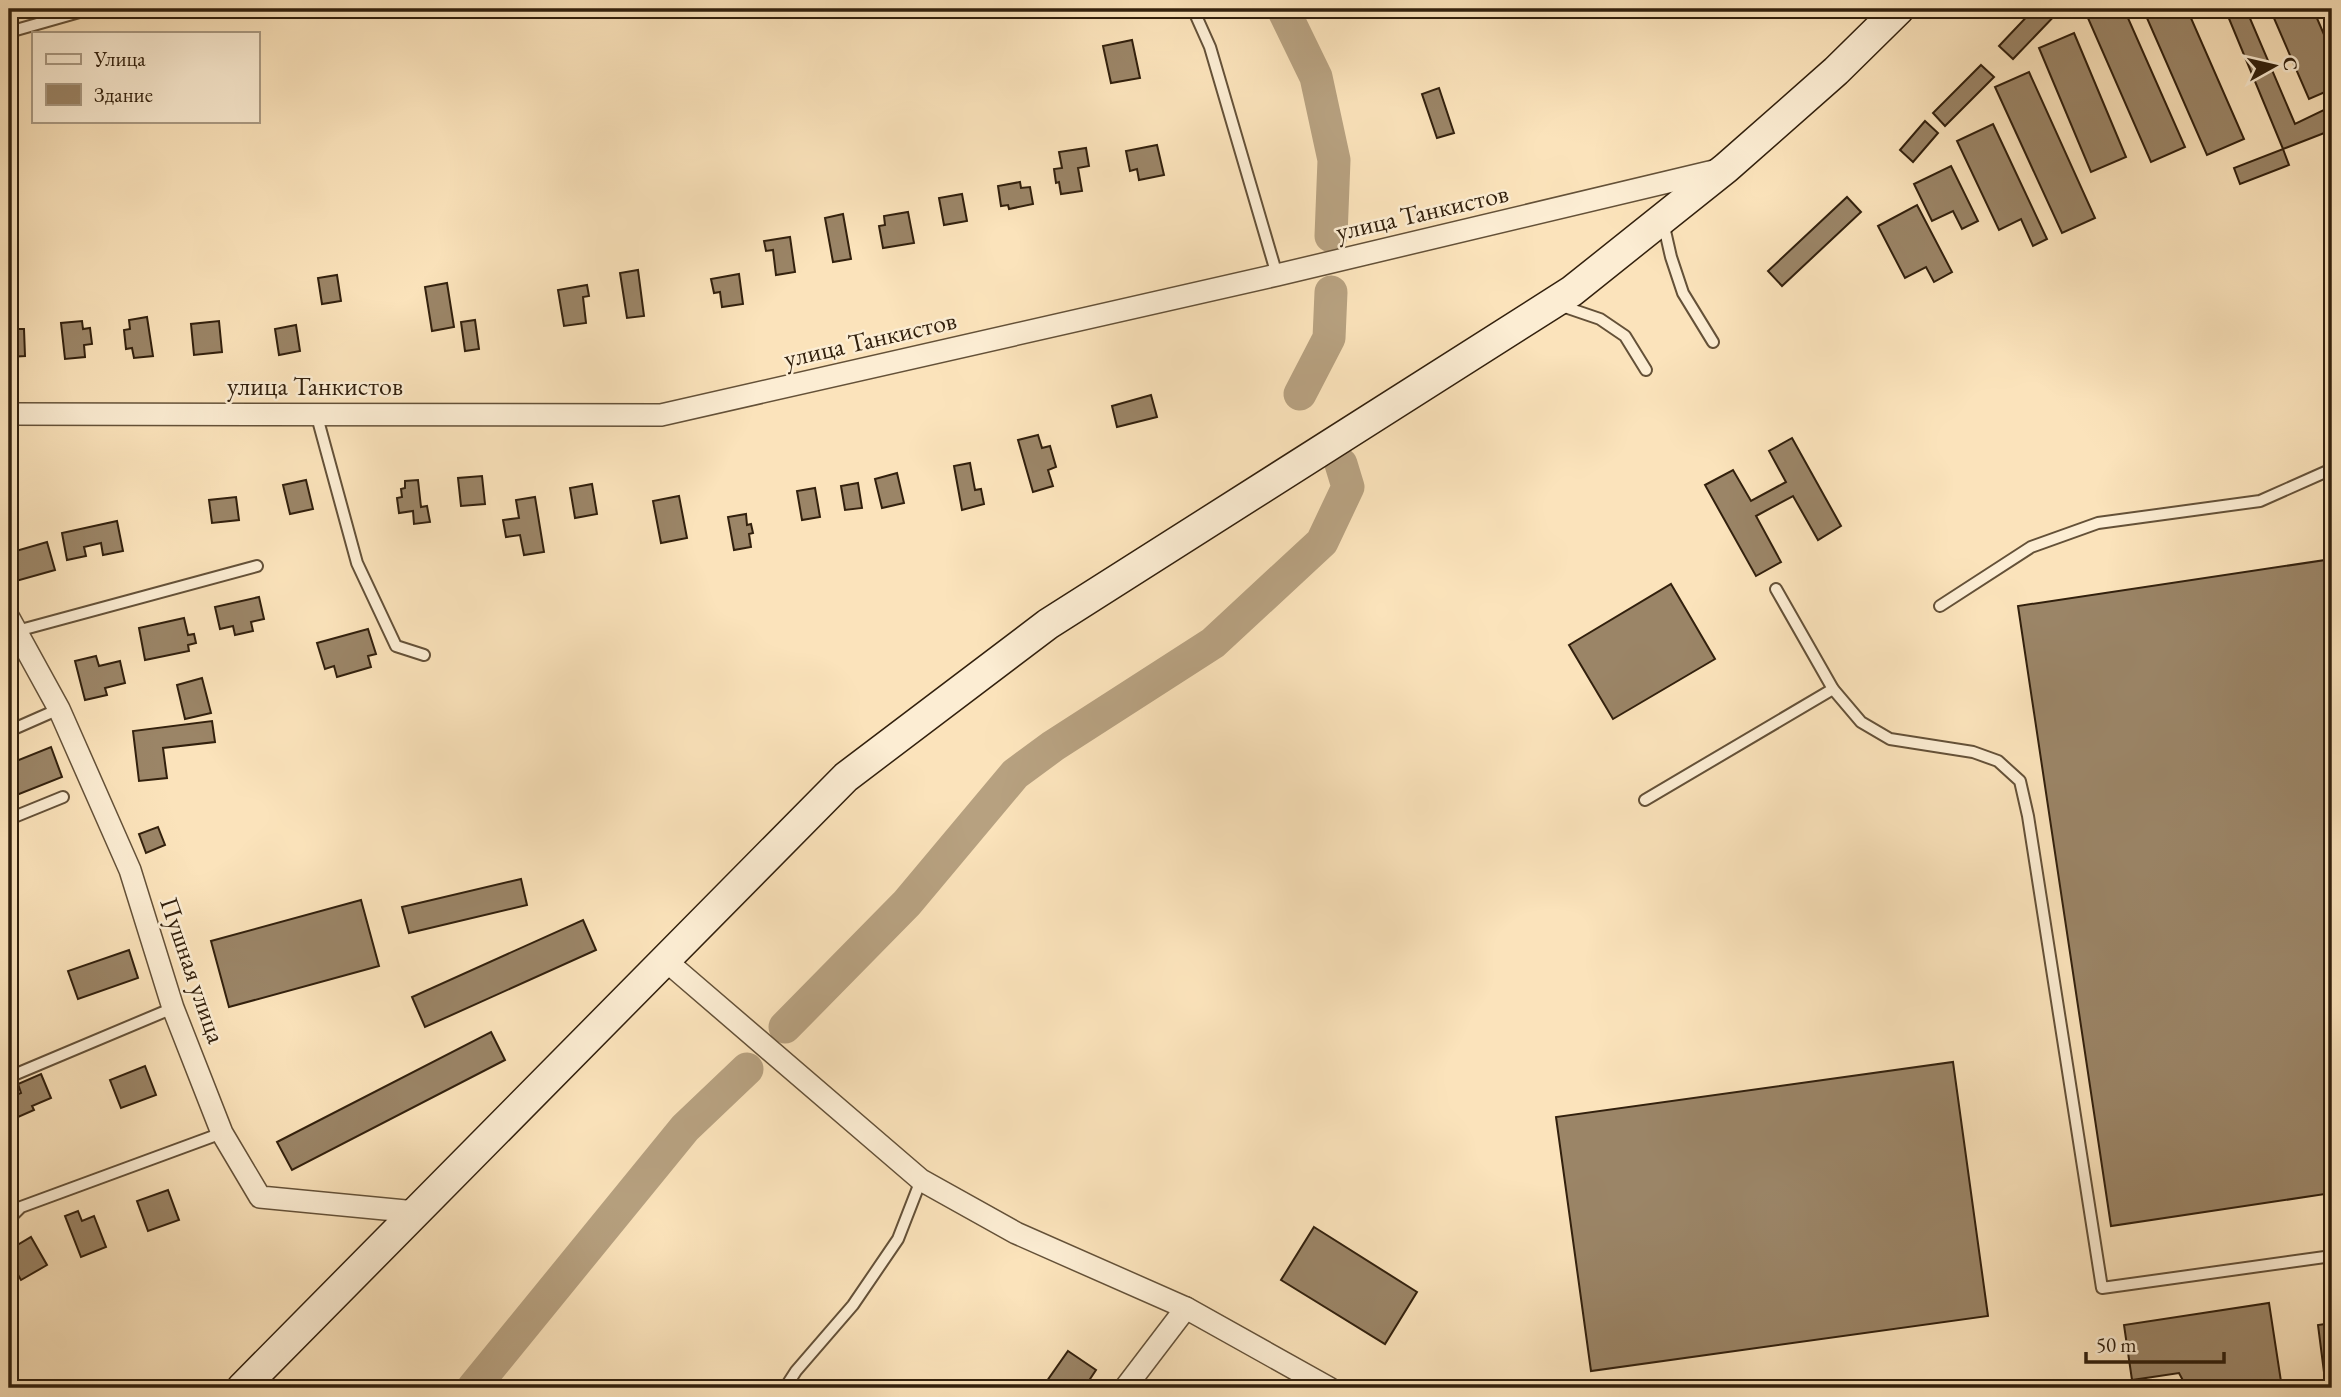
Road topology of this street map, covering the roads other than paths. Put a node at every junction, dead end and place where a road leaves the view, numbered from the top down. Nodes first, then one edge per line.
1 (90, 9) edge
2 (1193, 9) edge
3 (1899, 9) edge
4 (55, 13) edge
5 (9, 32) edge
6 (1726, 168) junction
7 (1663, 219) junction
8 (1277, 275) junction
9 (1553, 303) junction
10 (1713, 342) dead end
11 (1646, 370) dead end
12 (316, 413) junction
13 (9, 414) edge
14 (2332, 469) edge
15 (257, 566) dead end
16 (1776, 590) dead end
17 (1940, 607) dead end
18 (13, 625) edge
19 (424, 655) dead end
20 (1833, 689) junction
21 (59, 709) junction
22 (9, 731) edge
23 (64, 797) dead end
24 (1645, 800) dead end
25 (9, 819) edge
26 (665, 960) junction
27 (173, 1008) junction
28 (9, 1077) edge
29 (222, 1133) junction
30 (920, 1180) junction
31 (21, 1207) junction
32 (9, 1212) edge
33 (416, 1212) junction
34 (9, 1219) edge
35 (2332, 1256) edge
36 (1186, 1308) junction
37 (242, 1388) edge
38 (785, 1388) edge
39 (1125, 1388) edge
40 (1329, 1388) edge

1 - 4 lane
2 - 8 lane
3 - 6 main road
4 - 5 lane
6 - 7 main road
6 - 8 street, улица Танкистов
7 - 9 main road
7 - 10 lane
8 - 12 street, улица Танкистов
9 - 11 lane
9 - 26 main road
12 - 13 street, улица Танкистов
12 - 19 lane
14 - 17 lane
15 - 18 lane
16 - 20 lane
18 - 21 street, Пушная улица
20 - 24 lane
20 - 35 lane
21 - 22 lane
21 - 27 street, Пушная улица
23 - 25 lane
26 - 30 street
26 - 33 main road
27 - 28 lane
27 - 29 street, Пушная улица
29 - 31 lane
29 - 33 street, Пушная улица
30 - 36 street
30 - 38 lane
31 - 32 lane
31 - 34 lane
33 - 37 main road
36 - 39 street
36 - 40 street

